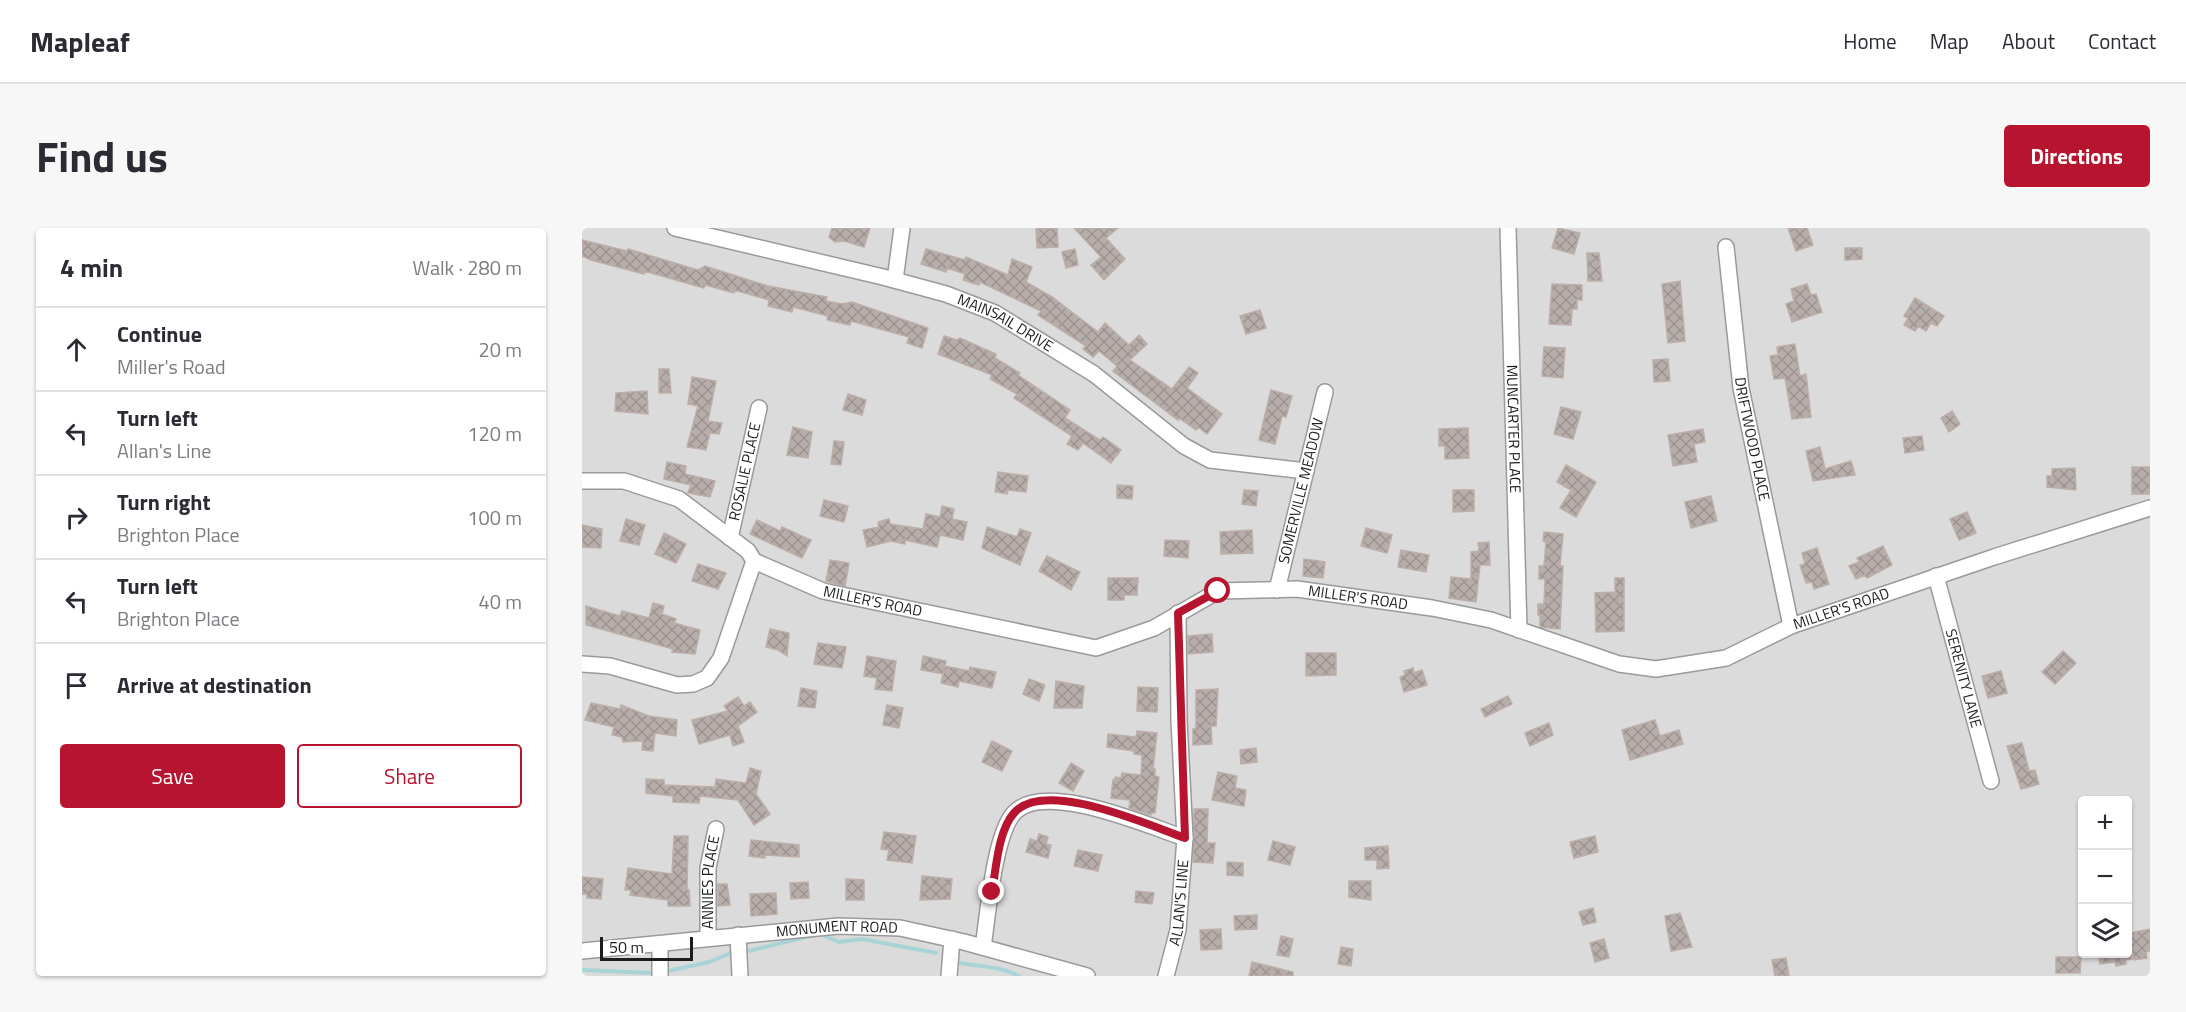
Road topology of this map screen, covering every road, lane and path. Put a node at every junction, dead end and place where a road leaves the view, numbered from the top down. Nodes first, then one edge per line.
1 (675, 228) edge
2 (902, 228) edge
3 (1508, 228) edge
4 (1726, 247) dead end
5 (895, 280) junction
6 (1325, 392) dead end
7 (759, 408) dead end
8 (1306, 471) junction
9 (582, 481) edge
10 (2150, 508) edge
11 (730, 538) junction
12 (754, 561) junction
13 (1936, 576) junction
14 (1277, 590) junction
15 (1178, 613) junction
16 (1791, 626) junction
17 (1520, 630) junction
18 (582, 664) edge
19 (1991, 781) dead end
20 (716, 829) dead end
21 (1185, 838) junction
22 (738, 935) junction
23 (708, 938) junction
24 (952, 939) junction
25 (660, 944) junction
26 (983, 947) junction
27 (582, 951) edge
28 (660, 976) edge
29 (740, 976) edge
30 (949, 976) edge
31 (1087, 976) edge
32 (1166, 976) edge

1 - 5 street, MAINSAIL DRIVE
2 - 5 street
3 - 17 street, MUNCARTER PLACE
4 - 16 street, DRIFTWOOD PLACE
5 - 8 street, MAINSAIL DRIVE
6 - 8 street, SOMERVILLE MEADOW
7 - 11 street, ROSALIE PLACE
8 - 14 street, SOMERVILLE MEADOW
9 - 11 street, MILLER'S ROAD
10 - 13 street, MILLER'S ROAD
11 - 12 street, MILLER'S ROAD
12 - 15 street, MILLER'S ROAD
12 - 18 street
13 - 16 street, MILLER'S ROAD
13 - 19 street, SERENITY LANE
14 - 15 street, MILLER'S ROAD
14 - 17 street, MILLER'S ROAD
15 - 21 street, ALLAN'S LINE
16 - 17 street, MILLER'S ROAD
20 - 23 street, ANNIES PLACE
21 - 26 street
21 - 32 street, ALLAN'S LINE
22 - 23 street, MONUMENT ROAD
22 - 24 street, MONUMENT ROAD
22 - 29 street
23 - 25 street, MONUMENT ROAD
24 - 26 street, MONUMENT ROAD
24 - 30 street
25 - 27 street, MONUMENT ROAD
25 - 28 street
26 - 31 street, MONUMENT ROAD

